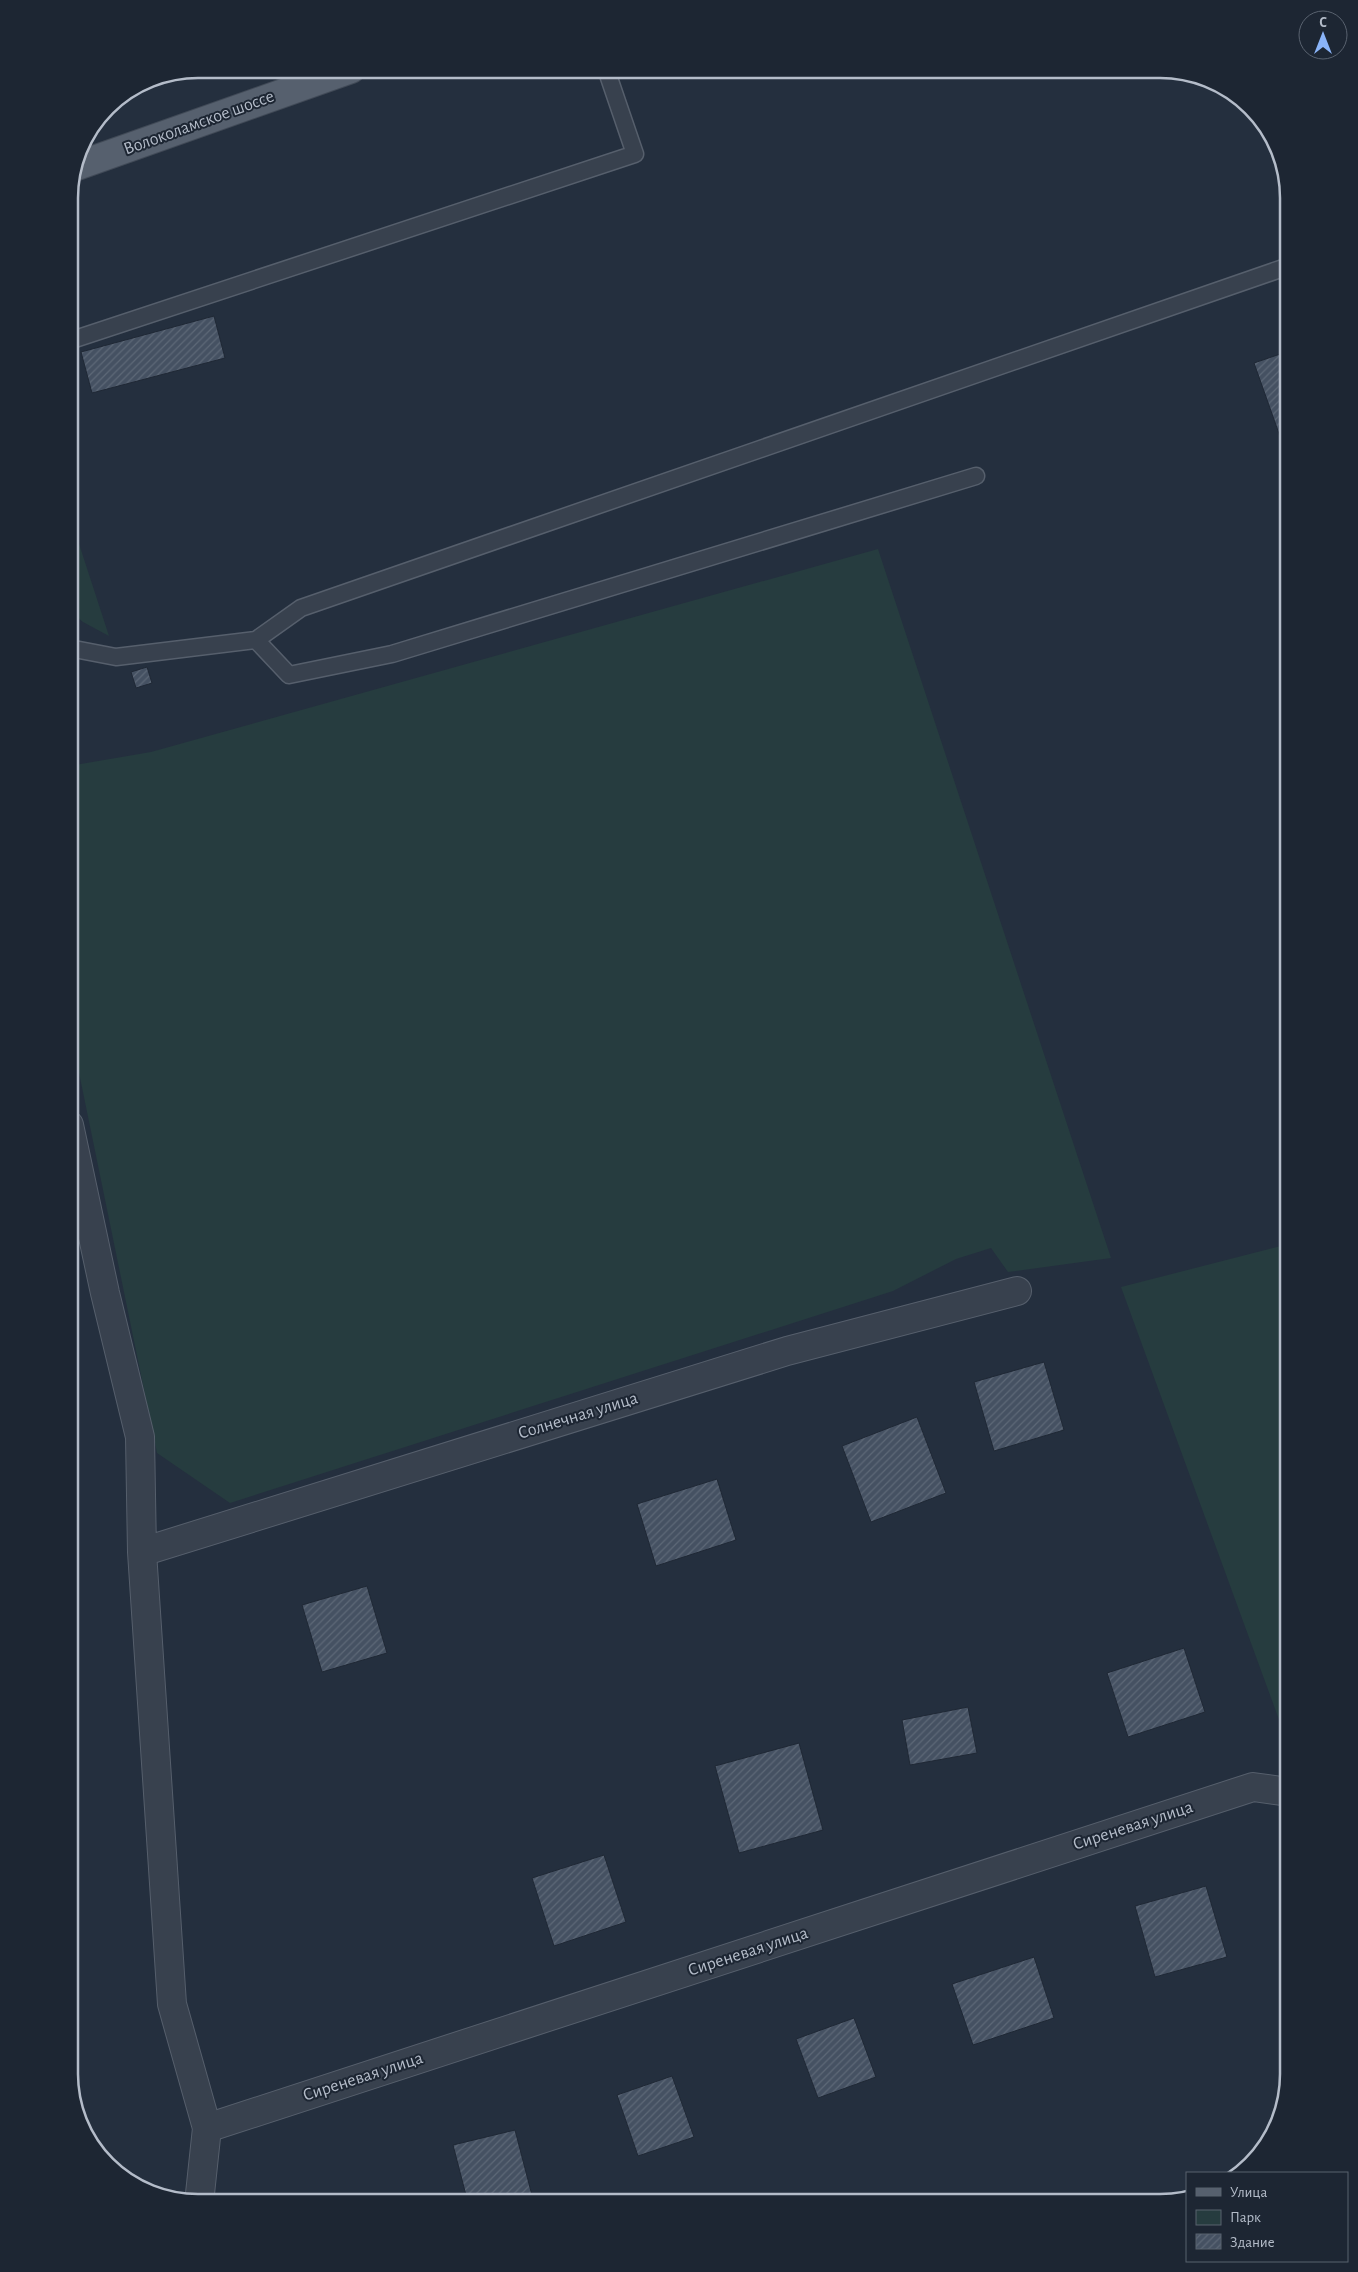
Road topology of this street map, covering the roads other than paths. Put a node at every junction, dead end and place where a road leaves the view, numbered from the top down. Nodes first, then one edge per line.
1 (326, 78) edge
2 (609, 78) edge
3 (83, 164) edge
4 (1280, 269) edge
5 (78, 337) edge
6 (976, 476) dead end
7 (256, 640) junction
8 (78, 650) edge
9 (78, 1167) edge
10 (1017, 1290) dead end
11 (142, 1552) junction
12 (1280, 1791) edge
13 (207, 2128) junction
14 (200, 2194) edge

1 - 3 main road, Волоколамское шоссе
2 - 5 lane
4 - 7 lane
6 - 7 lane
7 - 8 lane
9 - 11 street
10 - 11 street, Солнечная улица
11 - 13 street
12 - 13 street, Сиреневая улица
13 - 14 street

